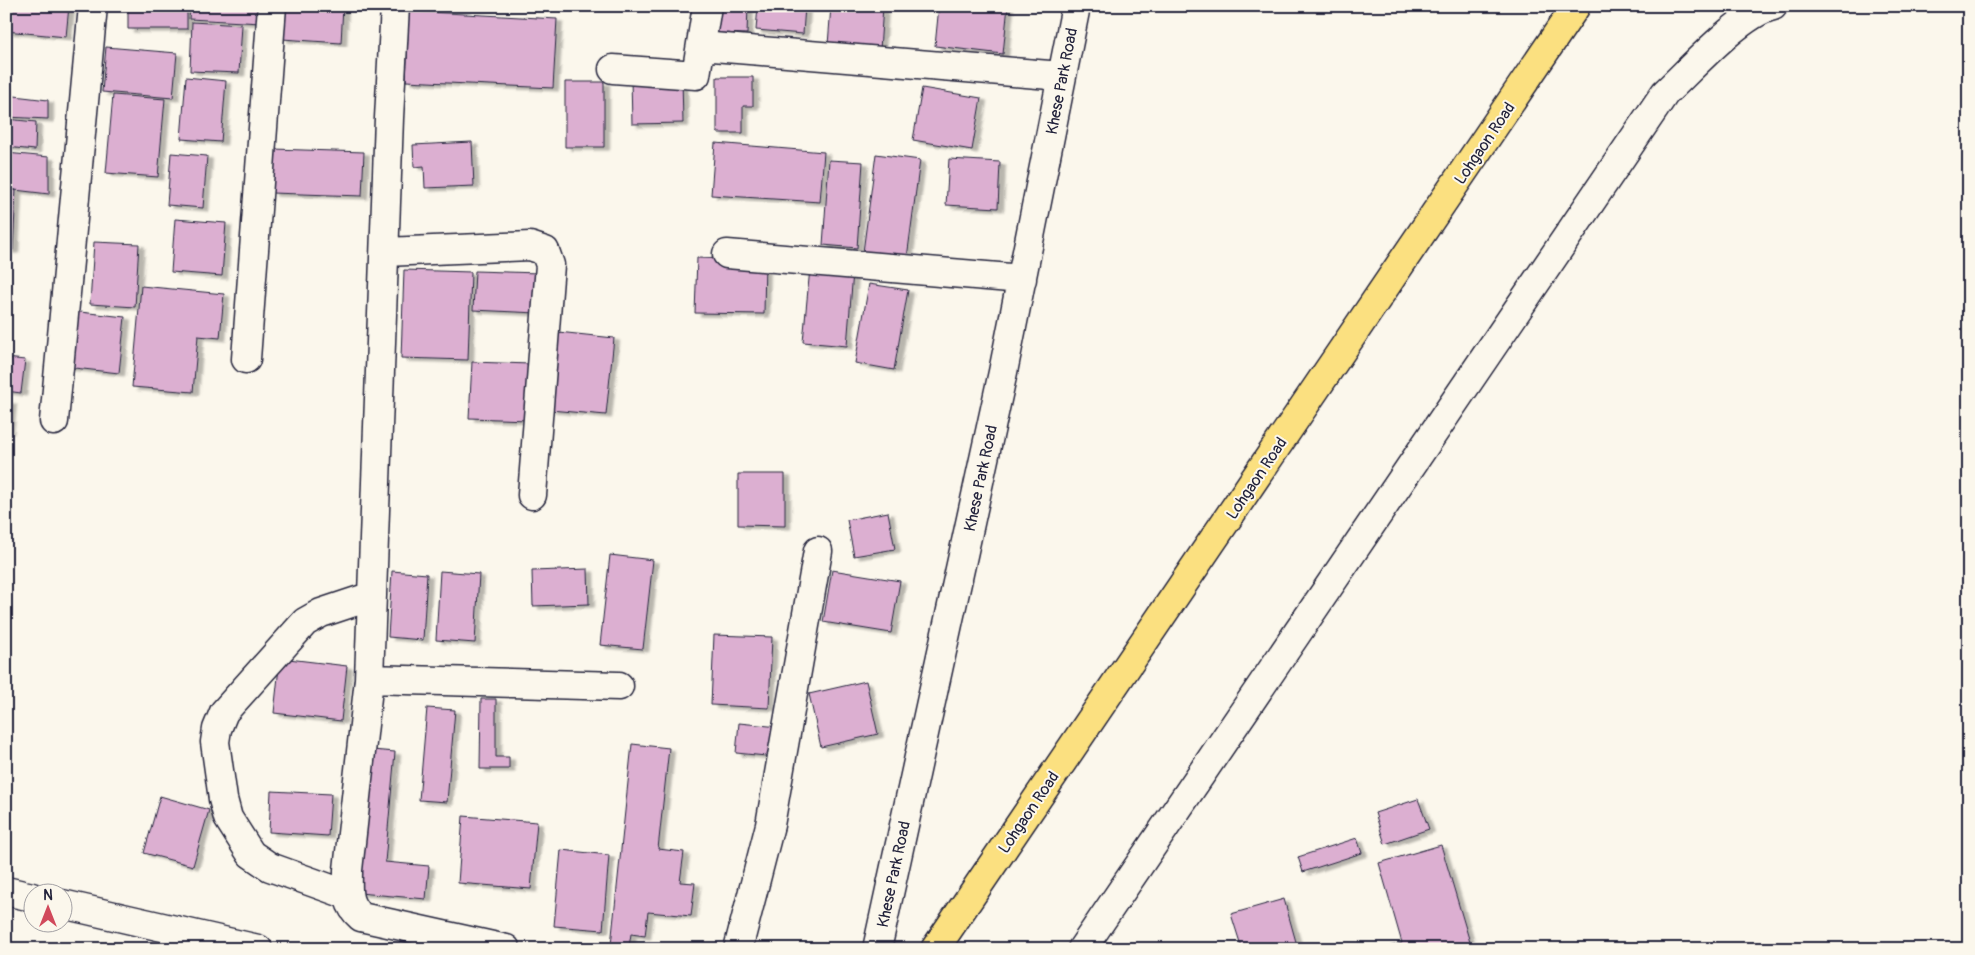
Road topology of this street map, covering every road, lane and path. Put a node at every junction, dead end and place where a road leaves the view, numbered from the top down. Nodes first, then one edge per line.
1 (92, 6) edge
2 (272, 6) edge
3 (396, 6) edge
4 (707, 6) edge
5 (1076, 6) edge
6 (1576, 6) edge
7 (1773, 6) edge
8 (701, 46) junction
9 (613, 69) dead end
10 (1062, 76) junction
11 (385, 252) junction
12 (727, 254) dead end
13 (1022, 279) junction
14 (246, 360) dead end
15 (54, 421) dead end
16 (532, 495) dead end
17 (818, 550) dead end
18 (372, 596) junction
19 (370, 679) junction
20 (619, 686) dead end
21 (6, 891) edge
22 (22, 895) edge
23 (348, 895) junction
24 (72, 906) edge
25 (258, 949) edge
26 (506, 949) edge
27 (738, 949) edge
28 (877, 949) edge
29 (935, 949) edge
30 (1082, 949) edge

1 - 15 street
2 - 14 street
3 - 11 street
4 - 8 street
5 - 10 street, Khese Park Road
6 - 29 main road, Lohgaon Road
7 - 30 street
8 - 9 street
8 - 10 street
10 - 13 street, Khese Park Road
11 - 16 street
11 - 18 street
12 - 13 street
13 - 28 street, Khese Park Road
17 - 27 street
18 - 19 street
18 - 23 street
19 - 20 street
19 - 23 street
21 - 22 street
23 - 26 street
24 - 25 street

